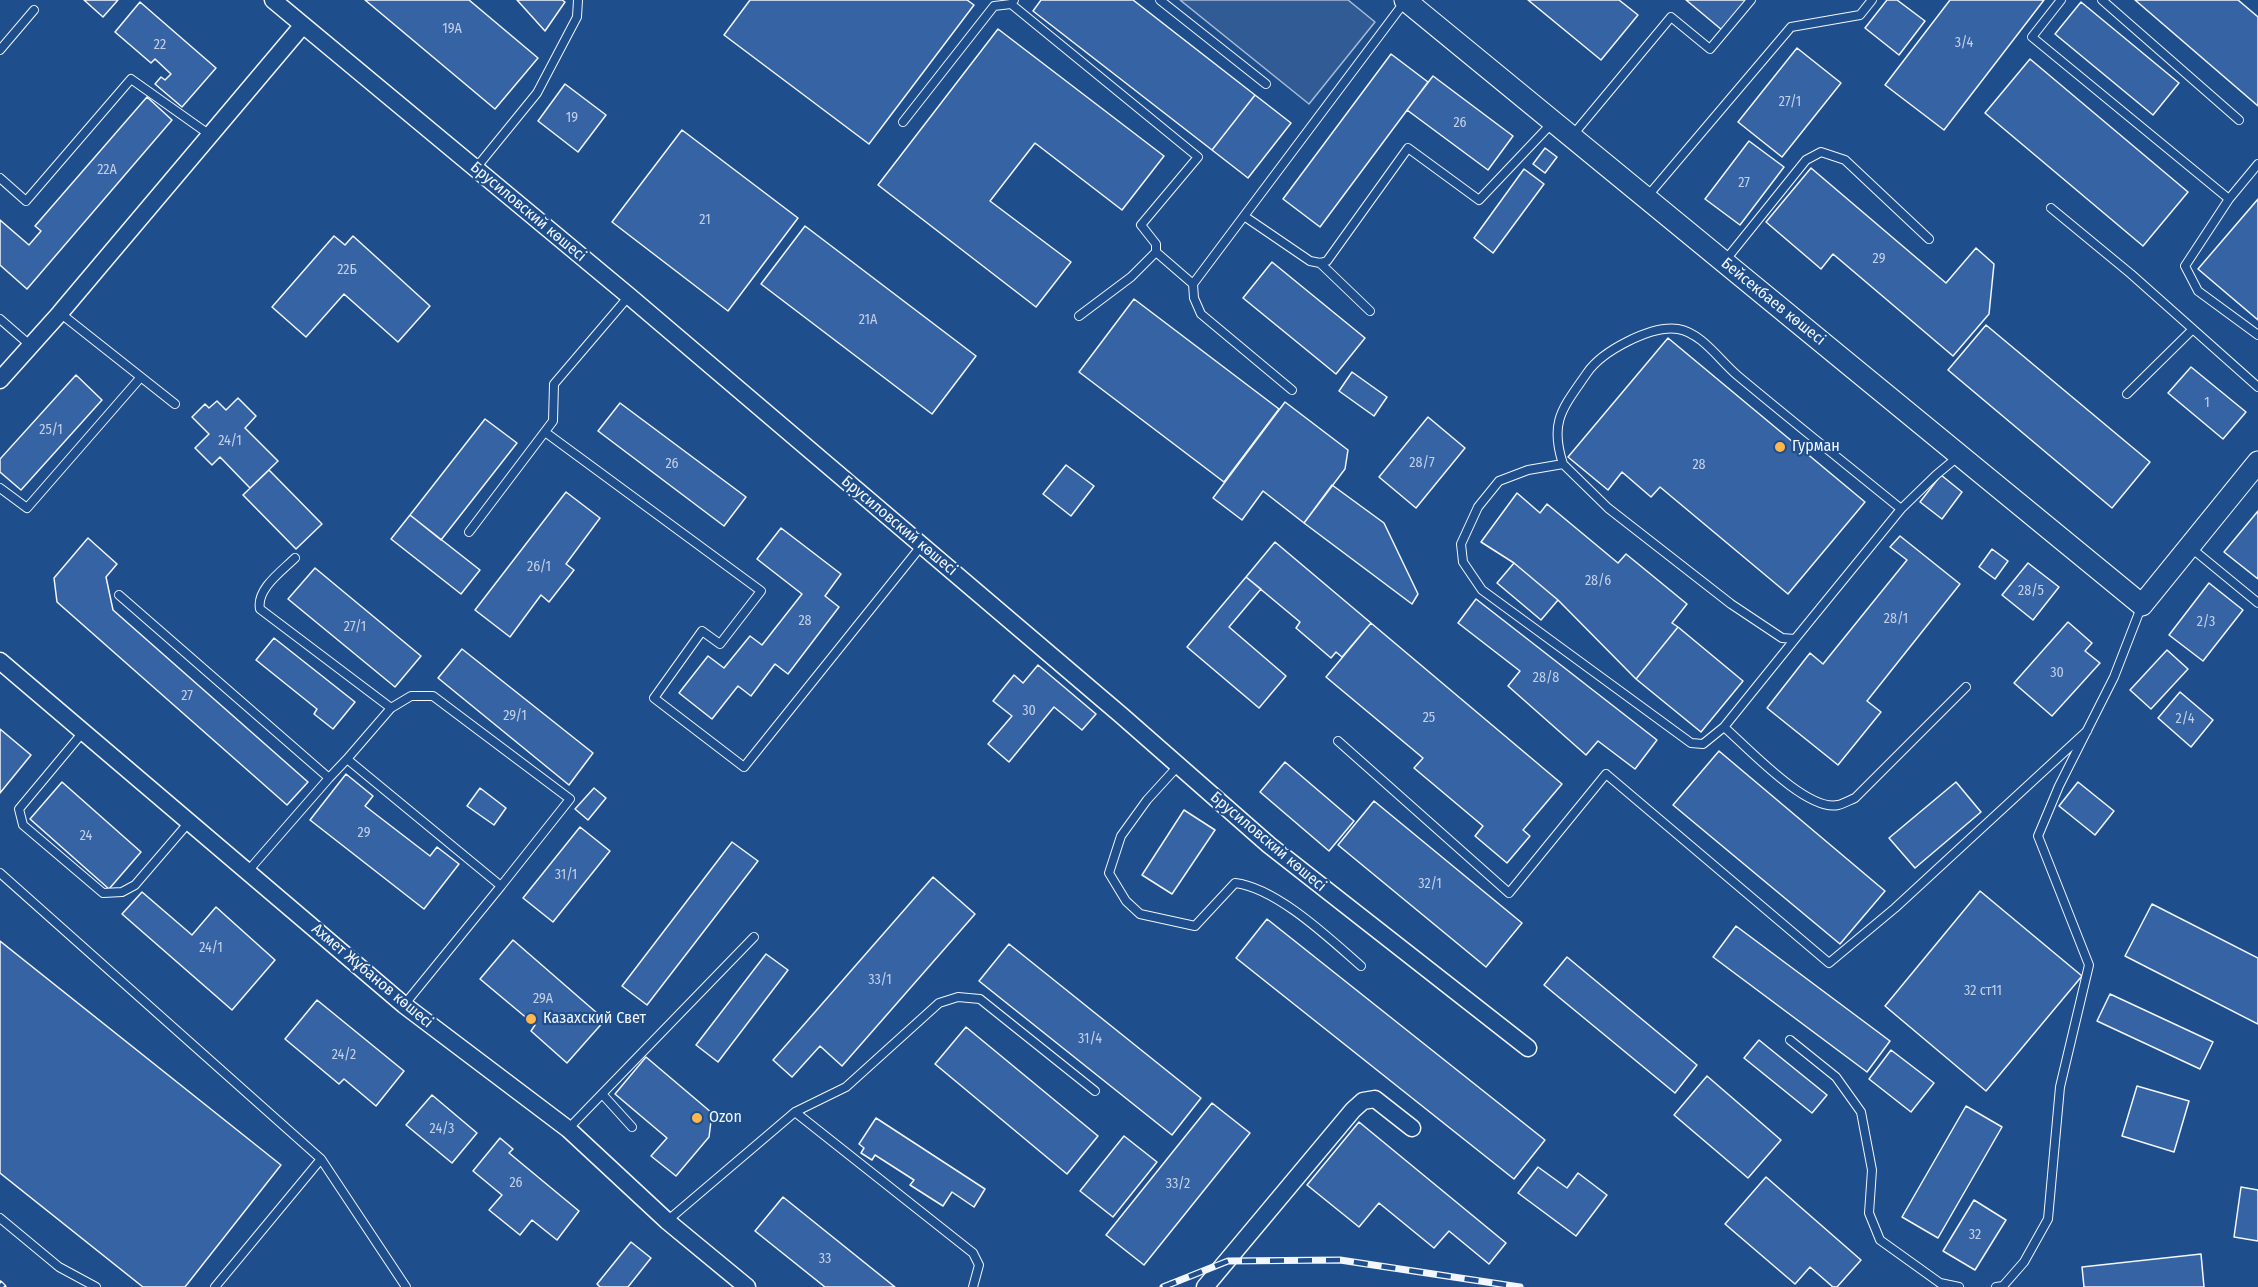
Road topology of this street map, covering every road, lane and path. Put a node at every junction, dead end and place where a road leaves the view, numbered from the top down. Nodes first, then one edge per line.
1 (273, 0) edge
2 (578, 0) edge
3 (1160, 0) edge
4 (1405, 0) edge
5 (1751, 0) edge
6 (1872, 0) edge
7 (2061, 0) edge
8 (2102, 0) edge
9 (1012, 2) edge
10 (34, 10) dead end
11 (303, 25) junction
12 (0, 50) edge
13 (1266, 84) dead end
14 (2239, 120) dead end
15 (903, 122) dead end
16 (1553, 122) junction
17 (210, 135) junction
18 (1571, 137) junction
19 (2258, 164) edge
20 (476, 168) junction
21 (0, 178) edge
22 (1646, 198) junction
23 (2229, 199) junction
24 (2051, 208) dead end
25 (1244, 216) junction
26 (1929, 239) dead end
27 (1156, 252) junction
28 (1724, 262) junction
29 (1320, 263) junction
30 (1193, 284) junction
31 (629, 296) junction
32 (1370, 311) dead end
33 (60, 312) junction
34 (1079, 316) dead end
35 (0, 319) edge
36 (2192, 330) junction
37 (2258, 335) edge
38 (32, 346) junction
39 (141, 377) junction
40 (0, 380) edge
41 (2258, 387) edge
42 (1292, 390) dead end
43 (2127, 394) dead end
44 (174, 404) dead end
45 (545, 432) junction
46 (1960, 455) junction
47 (2258, 462) edge
48 (1563, 464) junction
49 (0, 488) edge
50 (1901, 509) junction
51 (469, 532) dead end
52 (922, 545) junction
53 (2189, 547) junction
54 (295, 558) dead end
55 (119, 596) dead end
56 (2258, 603) edge
57 (2142, 605) junction
58 (1795, 639) junction
59 (0, 661) edge
60 (1966, 687) dead end
61 (391, 708) junction
62 (1724, 727) junction
63 (2087, 730) junction
64 (84, 731) junction
65 (1338, 741) dead end
66 (347, 759) junction
67 (1178, 766) junction
68 (329, 778) junction
69 (190, 821) junction
70 (248, 871) junction
71 (0, 873) edge
72 (501, 886) junction
73 (754, 937) dead end
74 (1361, 966) dead end
75 (404, 1005) junction
76 (1790, 1040) dead end
77 (1528, 1048) dead end
78 (1095, 1091) dead end
79 (603, 1095) junction
80 (795, 1112) junction
81 (632, 1127) dead end
82 (1412, 1128) dead end
83 (568, 1129) junction
84 (321, 1159) junction
85 (0, 1218) edge
86 (667, 1221) junction
87 (96, 1287) edge
88 (215, 1287) edge
89 (405, 1287) edge
90 (747, 1287) edge
91 (973, 1287) edge
92 (1205, 1287) edge
93 (1959, 1287) edge
94 (1996, 1287) edge

1 - 11 street, Брусиловский көшесі
2 - 20 lane
3 - 13 lane
4 - 16 street, Бейсекбаев көшесі
4 - 25 lane
5 - 18 lane
6 - 22 lane
7 - 23 lane
8 - 14 lane
9 - 15 lane
9 - 27 lane
10 - 12 lane
11 - 17 street
11 - 20 street, Брусиловский көшесі
16 - 18 street, Бейсекбаев көшесі
16 - 29 lane
17 - 21 lane
17 - 33 street
18 - 22 street, Бейсекбаев көшесі
19 - 23 lane
20 - 31 street, Брусиловский көшесі
22 - 28 street, Бейсекбаев көшесі
23 - 37 lane
24 - 36 lane
25 - 29 lane
25 - 30 lane
26 - 28 lane
27 - 30 lane
27 - 34 lane
28 - 46 street, Бейсекбаев көшесі
29 - 32 lane
30 - 42 lane
31 - 45 lane
31 - 52 street, Брусиловский көшесі
33 - 38 street
33 - 39 lane
35 - 38 lane
36 - 41 lane
36 - 43 lane
38 - 40 street
39 - 44 lane
39 - 49 lane
45 - 51 lane
45 - 52 lane
46 - 50 lane
46 - 57 street, Бейсекбаев көшесі
47 - 53 street
48 - 50 lane
48 - 58 lane
48 - 62 lane
50 - 58 lane
52 - 67 street, Брусиловский көшесі
53 - 56 lane
53 - 57 street
54 - 61 lane
55 - 68 lane
57 - 63 lane
58 - 62 lane
59 - 64 street, Ахмет Жұбанов көшесі
60 - 62 lane
61 - 66 lane
61 - 72 lane
63 - 65 lane
63 - 94 lane
64 - 69 street, Ахмет Жұбанов көшесі
64 - 69 lane
66 - 68 lane
66 - 72 lane
67 - 74 lane
67 - 77 street, Брусиловский көшесі
68 - 70 lane
69 - 70 street, Ахмет Жұбанов көшесі
70 - 75 street, Ахмет Жұбанов көшесі
71 - 84 lane
72 - 75 lane
73 - 79 lane
75 - 83 street, Ахмет Жұбанов көшесі
76 - 93 lane
78 - 80 lane
79 - 81 lane
79 - 83 lane
80 - 86 lane
80 - 91 lane
82 - 92 street
83 - 86 street, Ахмет Жұбанов көшесі
84 - 88 lane
84 - 89 lane
85 - 87 lane
86 - 90 street, Ахмет Жұбанов көшесі

